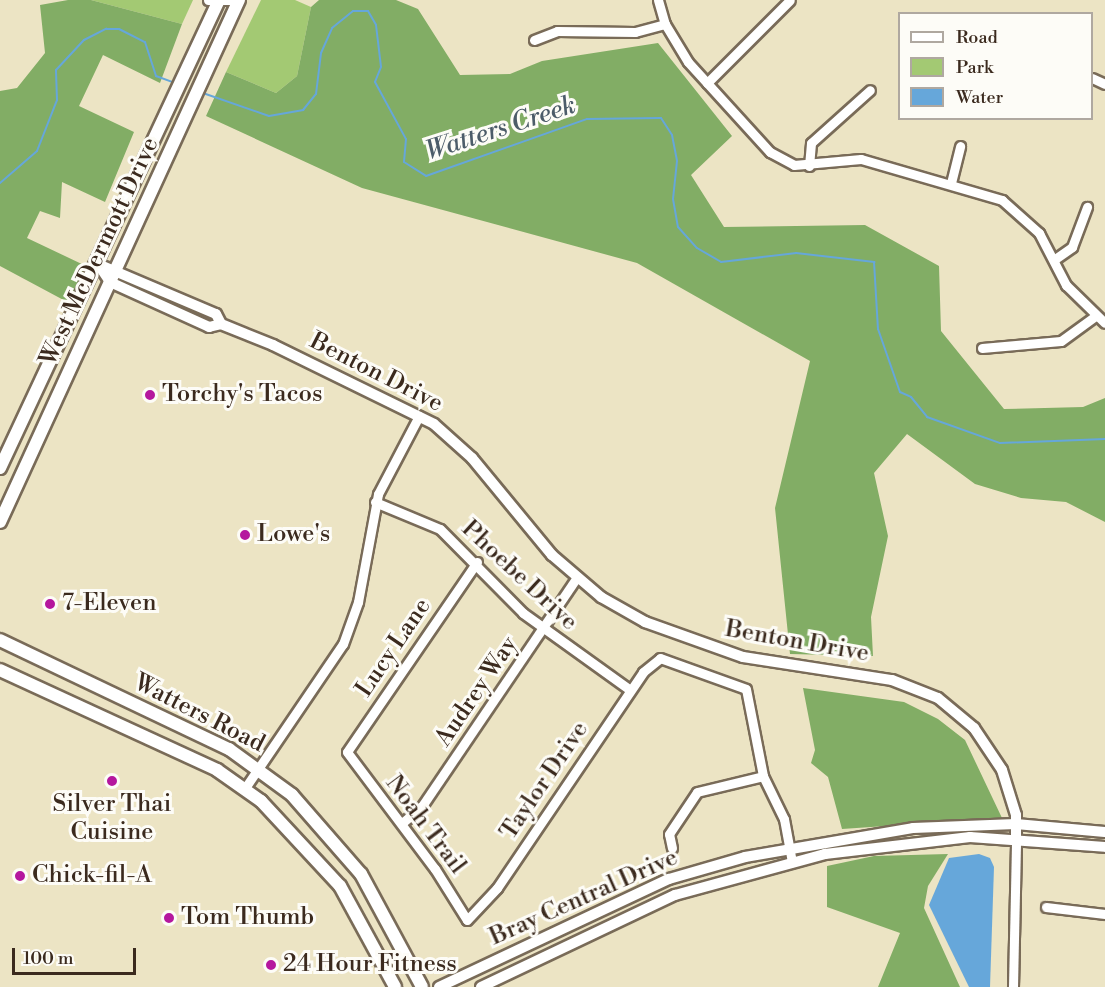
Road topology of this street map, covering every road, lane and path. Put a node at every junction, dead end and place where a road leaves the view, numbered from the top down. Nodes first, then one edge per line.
1 (234, 0) edge
2 (239, 0) edge
3 (658, 0) edge
4 (790, 0) edge
5 (215, 1) edge
6 (665, 24) junction
7 (534, 40) dead end
8 (707, 83) junction
9 (870, 90) dead end
10 (960, 146) dead end
11 (809, 166) junction
12 (951, 183) junction
13 (1087, 207) dead end
14 (1055, 259) junction
15 (98, 264) junction
16 (116, 269) junction
17 (110, 282) junction
18 (1094, 318) junction
19 (1105, 322) edge
20 (221, 324) junction
21 (981, 348) dead end
22 (419, 416) junction
23 (6, 456) junction
24 (26, 465) junction
25 (0, 468) edge
26 (375, 502) junction
27 (0, 522) edge
28 (477, 562) junction
29 (578, 577) junction
30 (543, 629) junction
31 (0, 640) edge
32 (0, 670) edge
33 (630, 690) junction
34 (347, 757) joint
35 (258, 768) junction
36 (763, 776) junction
37 (245, 788) junction
38 (402, 823) junction
39 (1016, 824) junction
40 (1105, 832) edge
41 (1016, 839) junction
42 (791, 847) junction
43 (1105, 847) edge
44 (672, 848) dead end
45 (792, 862) junction
46 (1046, 907) dead end
47 (1105, 914) edge
48 (467, 920) joint
49 (395, 987) edge
50 (422, 987) edge
51 (439, 987) edge
52 (481, 987) edge
53 (1012, 987) edge

1 - 5 street
2 - 16 main road, West McDermott Drive
3 - 6 street
4 - 8 street
5 - 15 main road, West McDermott Drive
6 - 7 street
6 - 8 street
8 - 11 street
9 - 11 street
10 - 12 street
11 - 12 street
12 - 14 street
13 - 14 street
14 - 18 street
15 - 16 street, Benton Drive
15 - 17 street
15 - 23 main road, West McDermott Drive
16 - 17 main road, West McDermott Drive
16 - 20 street, Benton Drive
17 - 20 street, Benton Drive
17 - 24 main road, West McDermott Drive
18 - 19 street
18 - 21 street
20 - 22 street, Benton Drive
22 - 26 street
22 - 29 street, Benton Drive
23 - 24 main road
23 - 25 main road, West McDermott Drive
24 - 27 main road, West McDermott Drive
26 - 28 street, Phoebe Drive
26 - 35 street
28 - 30 street, Phoebe Drive
28 - 34 street, Lucy Lane
29 - 30 street, Audrey Way
29 - 39 street, Benton Drive
30 - 33 street, Phoebe Drive
30 - 38 street, Audrey Way
31 - 35 main road, Watters Road
32 - 37 main road, Watters Road
33 - 36 street, Taylor Drive
33 - 48 street, Taylor Drive
34 - 38 street, Noah Trail
35 - 37 street
35 - 50 main road, Watters Road
36 - 42 street
36 - 44 street
37 - 49 main road, Watters Road
38 - 48 street, Noah Trail
39 - 40 street, Bray Central Drive
39 - 41 street, Benton Drive
39 - 42 street, Bray Central Drive
41 - 43 street, Bray Central Drive
41 - 45 street, Bray Central Drive
41 - 53 street, Benton Drive
42 - 45 street
42 - 51 street, Bray Central Drive
45 - 52 street, Bray Central Drive
46 - 47 street

